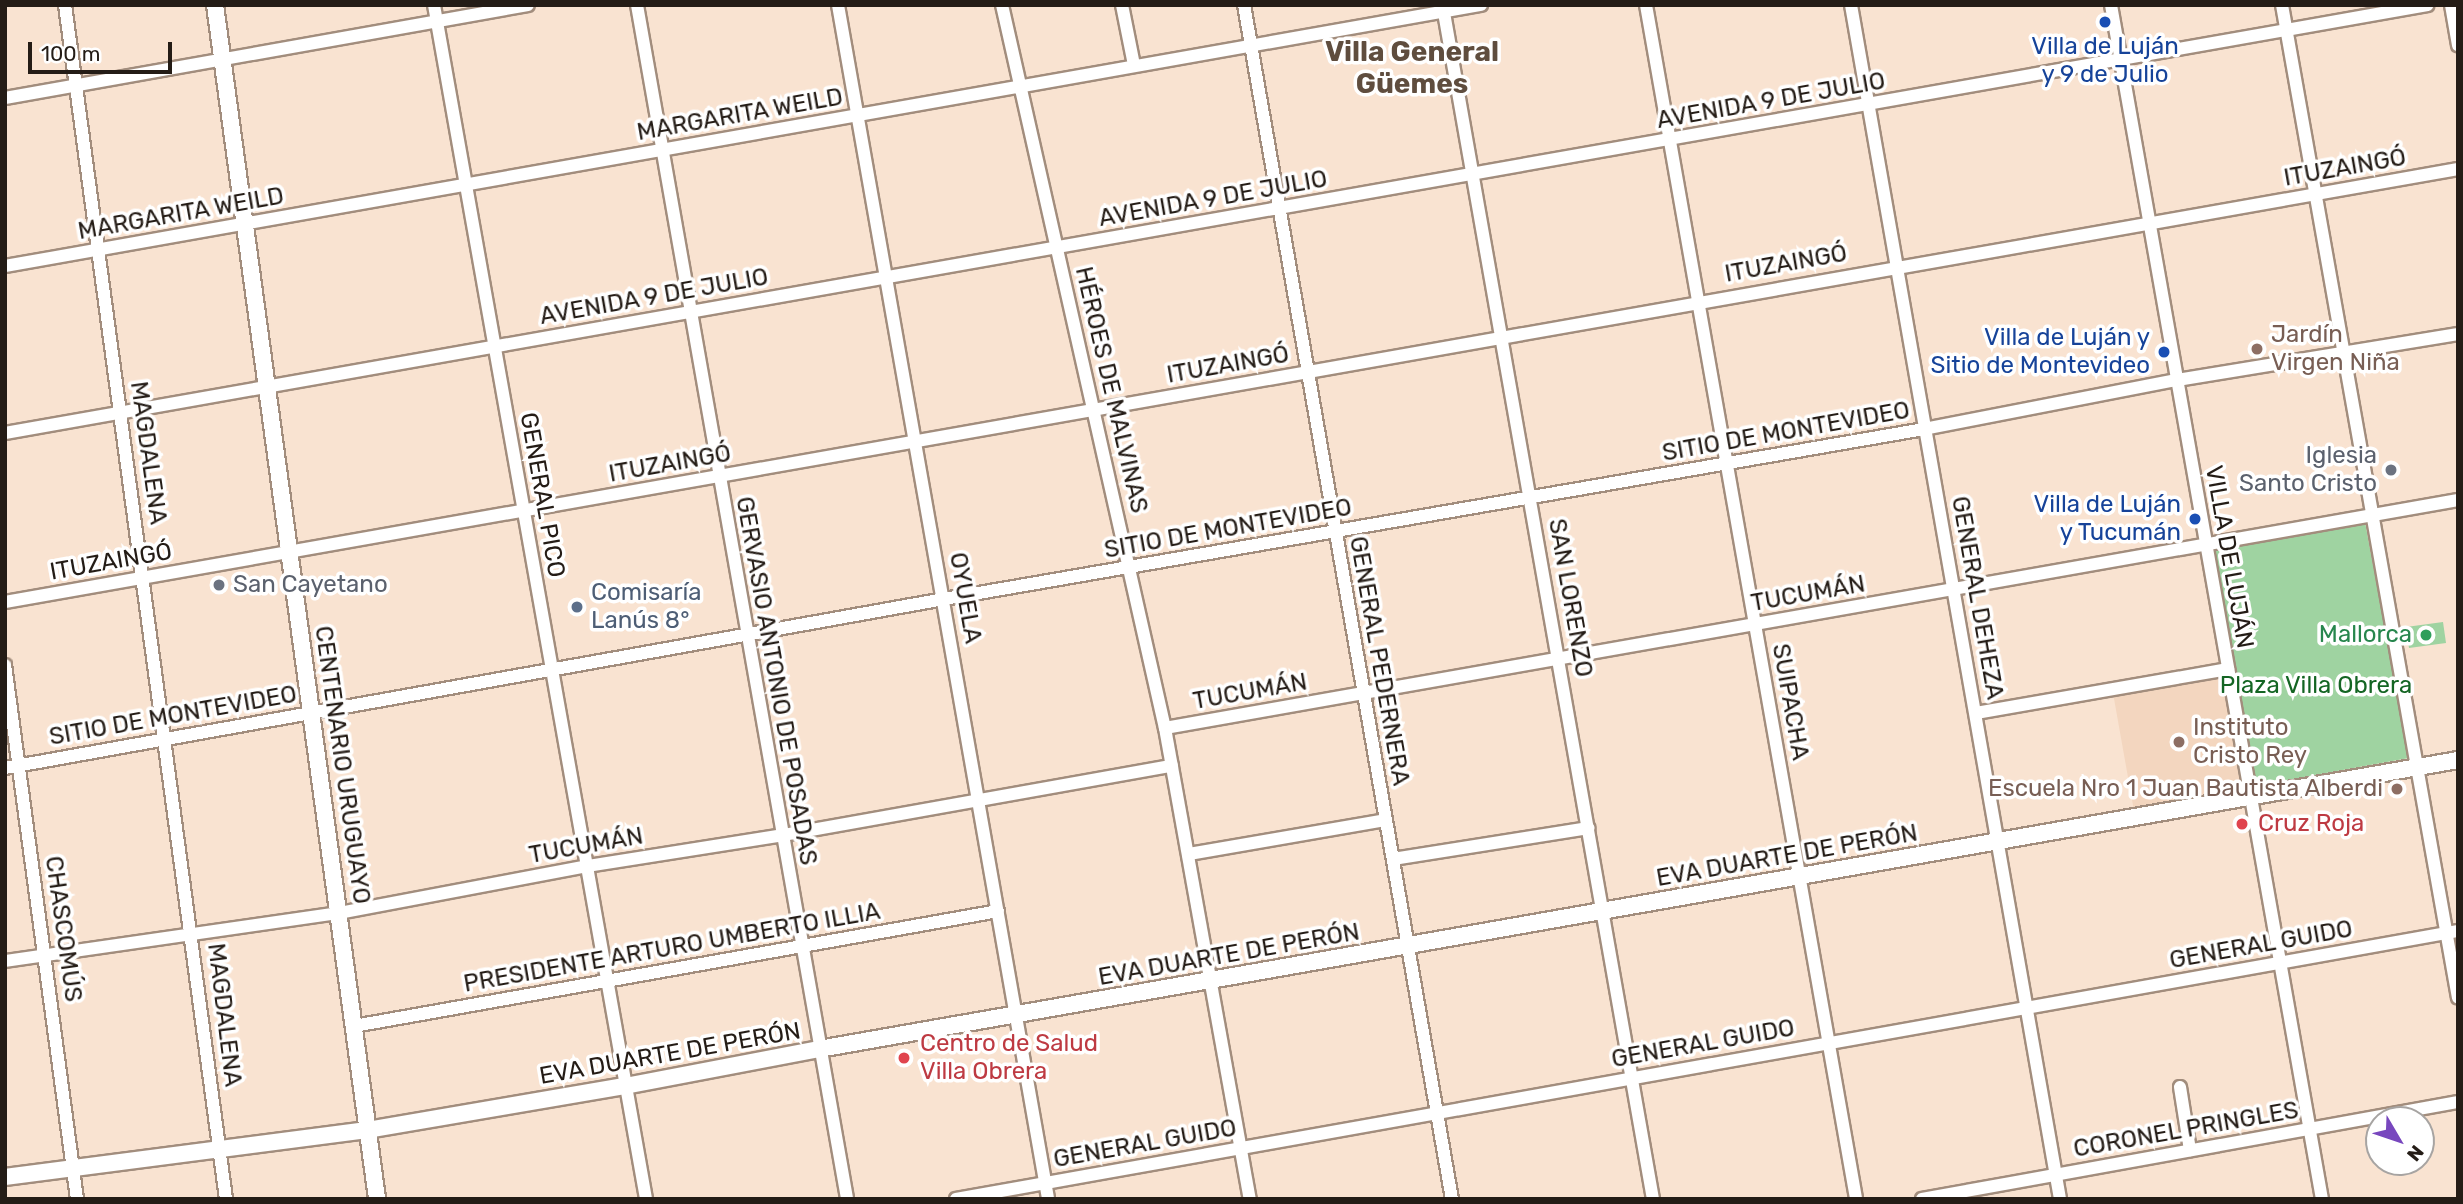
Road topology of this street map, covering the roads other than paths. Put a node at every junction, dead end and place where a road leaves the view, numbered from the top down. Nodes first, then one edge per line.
1 (65, 5) edge
2 (215, 5) edge
3 (434, 5) edge
4 (528, 5) edge
5 (637, 5) edge
6 (838, 5) edge
7 (1002, 5) edge
8 (1122, 5) edge
9 (1244, 5) edge
10 (1481, 5) edge
11 (1646, 5) edge
12 (1851, 5) edge
13 (2111, 5) edge
14 (2282, 5) edge
15 (2427, 5) edge
16 (2451, 5) edge
17 (1443, 9) edge
18 (437, 21) junction
19 (2286, 30) junction
20 (1251, 44) junction
21 (2458, 45) edge
22 (222, 60) junction
23 (2120, 61) junction
24 (1134, 65) junction
25 (75, 85) junction
26 (1021, 86) junction
27 (5, 98) edge
28 (1867, 106) junction
29 (858, 115) junction
30 (1670, 139) junction
31 (662, 151) junction
32 (2458, 169) edge
33 (1474, 175) junction
34 (466, 186) junction
35 (2316, 195) junction
36 (1278, 209) junction
37 (245, 224) junction
38 (2149, 224) junction
39 (1057, 248) junction
40 (100, 249) junction
41 (5, 266) edge
42 (1895, 266) junction
43 (887, 277) junction
44 (1698, 302) junction
45 (690, 311) junction
46 (2458, 334) edge
47 (1503, 338) junction
48 (494, 347) junction
49 (2344, 353) junction
50 (1309, 372) junction
51 (2177, 380) junction
52 (267, 387) junction
53 (1093, 411) junction
54 (121, 412) junction
55 (1924, 429) junction
56 (5, 433) edge
57 (916, 440) junction
58 (1726, 463) junction
59 (719, 477) junction
60 (1531, 499) junction
61 (2458, 500) edge
62 (524, 511) junction
63 (2372, 514) junction
64 (1335, 531) junction
65 (2206, 544) junction
66 (289, 551) junction
67 (1130, 569) junction
68 (145, 577) junction
69 (1953, 589) junction
70 (944, 599) junction
71 (5, 602) edge
72 (1754, 625) junction
73 (748, 636) junction
74 (1559, 658) junction
75 (5, 665) edge
76 (553, 670) junction
77 (2228, 670) junction
78 (1363, 694) junction
79 (312, 713) junction
80 (1976, 713) junction
81 (1165, 728) junction
82 (166, 740) junction
83 (2458, 760) edge
84 (19, 765) junction
85 (1172, 766) junction
86 (2416, 767) junction
87 (5, 768) edge
88 (2250, 798) junction
89 (979, 800) junction
90 (1385, 820) junction
91 (1589, 828) junction
92 (783, 835) junction
93 (1997, 842) junction
94 (1189, 854) junction
95 (1393, 859) junction
96 (588, 866) junction
97 (1800, 877) junction
98 (998, 912) junction
99 (1603, 912) junction
100 (339, 914) junction
101 (192, 932) junction
102 (2452, 932) edge
103 (802, 946) junction
104 (1409, 947) junction
105 (46, 955) junction
106 (5, 961) edge
107 (2280, 962) junction
108 (1212, 981) junction
109 (608, 982) junction
110 (2458, 999) edge
111 (2027, 1009) junction
112 (1016, 1016) junction
113 (354, 1026) junction
114 (1829, 1042) junction
115 (819, 1049) junction
116 (1632, 1079) junction
117 (625, 1087) junction
118 (2179, 1087) dead end
119 (2458, 1102) edge
120 (1436, 1113) junction
121 (2309, 1129) junction
122 (367, 1130) junction
123 (219, 1148) junction
124 (1241, 1148) junction
125 (2190, 1150) junction
126 (73, 1168) junction
127 (2056, 1175) junction
128 (5, 1177) edge
129 (1045, 1182) junction
130 (77, 1199) edge
131 (226, 1199) edge
132 (377, 1199) edge
133 (646, 1199) edge
134 (847, 1199) edge
135 (956, 1199) edge
136 (1048, 1199) edge
137 (1250, 1199) edge
138 (1452, 1199) edge
139 (1653, 1199) edge
140 (1856, 1199) edge
141 (1922, 1199) edge
142 (2060, 1199) edge
143 (2322, 1199) edge

1 - 25 street, MAGDALENA
2 - 22 main road, CENTENARIO URUGUAYO
3 - 18 street, GENERAL PICO
4 - 18 street
5 - 31 street, GERVASIO ANTONIO DE POSADAS
6 - 29 street, OYUELA
7 - 26 street, HÉROES DE MALVINAS
8 - 24 street
9 - 20 street, GENERAL PEDERNERA
10 - 17 street, MARGARITA WEILD
11 - 30 street, SUIPACHA
12 - 28 street, GENERAL DEHEZA
13 - 23 street, VILLA DE LUJÁN
14 - 19 street
15 - 19 street, AVENIDA 9 DE JULIO
16 - 21 street
17 - 20 street, MARGARITA WEILD
17 - 33 street, SAN LORENZO
18 - 22 street
18 - 34 street, GENERAL PICO
19 - 23 street, AVENIDA 9 DE JULIO
19 - 35 street
20 - 24 street, MARGARITA WEILD
20 - 36 street, GENERAL PEDERNERA
22 - 25 street
22 - 37 main road, CENTENARIO URUGUAYO
23 - 28 street, AVENIDA 9 DE JULIO
23 - 38 street, VILLA DE LUJÁN
24 - 26 street, MARGARITA WEILD
25 - 27 street
25 - 40 street, MAGDALENA
26 - 29 street, MARGARITA WEILD
26 - 39 street, HÉROES DE MALVINAS
28 - 30 street, AVENIDA 9 DE JULIO
28 - 42 street, GENERAL DEHEZA
29 - 31 street, MARGARITA WEILD
29 - 43 street, OYUELA
30 - 33 street, AVENIDA 9 DE JULIO
30 - 44 street, SUIPACHA
31 - 34 street, MARGARITA WEILD
31 - 45 street, GERVASIO ANTONIO DE POSADAS
32 - 35 street, ITUZAINGÓ
33 - 36 street, AVENIDA 9 DE JULIO
33 - 47 street, SAN LORENZO
34 - 37 street, MARGARITA WEILD
34 - 48 street, GENERAL PICO
35 - 38 street, ITUZAINGÓ
35 - 49 street
36 - 39 street, AVENIDA 9 DE JULIO
36 - 50 street, GENERAL PEDERNERA
37 - 40 street, MARGARITA WEILD
37 - 52 main road, CENTENARIO URUGUAYO
38 - 42 street, ITUZAINGÓ
38 - 51 street, VILLA DE LUJÁN
39 - 43 street, AVENIDA 9 DE JULIO
39 - 53 street, HÉROES DE MALVINAS
40 - 41 street, MARGARITA WEILD
40 - 54 street, MAGDALENA
42 - 44 street, ITUZAINGÓ
42 - 55 street, GENERAL DEHEZA
43 - 45 street, AVENIDA 9 DE JULIO
43 - 57 street, OYUELA
44 - 47 street, ITUZAINGÓ
44 - 58 street, SUIPACHA
45 - 48 street, AVENIDA 9 DE JULIO
45 - 59 street, GERVASIO ANTONIO DE POSADAS
46 - 49 street, SITIO DE MONTEVIDEO
47 - 50 street, ITUZAINGÓ
47 - 60 street, SAN LORENZO
48 - 52 street, AVENIDA 9 DE JULIO
48 - 62 street, GENERAL PICO
49 - 51 street, SITIO DE MONTEVIDEO
49 - 63 street
50 - 53 street, ITUZAINGÓ
50 - 64 street, GENERAL PEDERNERA
51 - 55 street, SITIO DE MONTEVIDEO
51 - 65 street, VILLA DE LUJÁN
52 - 54 street, AVENIDA 9 DE JULIO
52 - 66 main road, CENTENARIO URUGUAYO
53 - 57 street, ITUZAINGÓ
53 - 67 street, HÉROES DE MALVINAS
54 - 56 street, AVENIDA 9 DE JULIO
54 - 68 street, MAGDALENA
55 - 58 street, SITIO DE MONTEVIDEO
55 - 69 street, GENERAL DEHEZA
57 - 59 street, ITUZAINGÓ
57 - 70 street, OYUELA
58 - 60 street, SITIO DE MONTEVIDEO
58 - 72 street, SUIPACHA
59 - 62 street, ITUZAINGÓ
59 - 73 street, GERVASIO ANTONIO DE POSADAS
60 - 64 street, SITIO DE MONTEVIDEO
60 - 74 street, SAN LORENZO
61 - 63 street, TUCUMÁN
62 - 66 street, ITUZAINGÓ
62 - 76 street, GENERAL PICO
63 - 65 street, TUCUMÁN
63 - 86 street
64 - 67 street, SITIO DE MONTEVIDEO
64 - 78 street, GENERAL PEDERNERA
65 - 69 street, TUCUMÁN
65 - 77 street, VILLA DE LUJÁN
66 - 68 street, ITUZAINGÓ
66 - 79 main road, CENTENARIO URUGUAYO
67 - 70 street, SITIO DE MONTEVIDEO
67 - 81 street, HÉROES DE MALVINAS
68 - 71 street, ITUZAINGÓ
68 - 82 street, MAGDALENA
69 - 72 street, TUCUMÁN
69 - 80 street, GENERAL DEHEZA
70 - 73 street, SITIO DE MONTEVIDEO
70 - 89 street, OYUELA
72 - 74 street, TUCUMÁN
72 - 97 street, SUIPACHA
73 - 76 street, SITIO DE MONTEVIDEO
73 - 92 street, GERVASIO ANTONIO DE POSADAS
74 - 78 street, TUCUMÁN
74 - 91 street, SAN LORENZO
75 - 84 street, CHASCOMÚS
76 - 79 street, SITIO DE MONTEVIDEO
76 - 96 street, GENERAL PICO
77 - 80 street
77 - 88 street, VILLA DE LUJÁN
78 - 81 street, TUCUMÁN
78 - 90 street, GENERAL PEDERNERA
79 - 82 street, SITIO DE MONTEVIDEO
79 - 100 main road, CENTENARIO URUGUAYO
80 - 93 street, GENERAL DEHEZA
81 - 85 street, HÉROES DE MALVINAS
82 - 84 street, SITIO DE MONTEVIDEO
82 - 101 street, MAGDALENA
83 - 86 main road, EVA DUARTE DE PERÓN
84 - 87 street, SITIO DE MONTEVIDEO
84 - 105 street, CHASCOMÚS
85 - 89 street, TUCUMÁN
85 - 94 street, HÉROES DE MALVINAS
86 - 88 main road, EVA DUARTE DE PERÓN
86 - 102 street
88 - 93 main road, EVA DUARTE DE PERÓN
88 - 107 street, VILLA DE LUJÁN
89 - 92 street, TUCUMÁN
89 - 98 street, OYUELA
90 - 94 street
90 - 95 street, GENERAL PEDERNERA
91 - 95 street
91 - 99 street, SAN LORENZO
92 - 96 street, TUCUMÁN
92 - 103 street, GERVASIO ANTONIO DE POSADAS
93 - 97 main road, EVA DUARTE DE PERÓN
93 - 111 street, GENERAL DEHEZA
94 - 108 street, HÉROES DE MALVINAS
95 - 104 street, GENERAL PEDERNERA
96 - 100 street, TUCUMÁN
96 - 109 street, GENERAL PICO
97 - 99 main road, EVA DUARTE DE PERÓN
97 - 114 street, SUIPACHA
98 - 103 street, PRESIDENTE ARTURO UMBERTO ILLIA
98 - 112 street, OYUELA
99 - 104 main road, EVA DUARTE DE PERÓN
99 - 116 street, SAN LORENZO
100 - 101 street, TUCUMÁN
100 - 113 main road, CENTENARIO URUGUAYO
101 - 105 street, TUCUMÁN
101 - 123 street, MAGDALENA
102 - 107 street, GENERAL GUIDO
102 - 110 street
103 - 109 street, PRESIDENTE ARTURO UMBERTO ILLIA
103 - 115 street, GERVASIO ANTONIO DE POSADAS
104 - 108 main road, EVA DUARTE DE PERÓN
104 - 120 street, GENERAL PEDERNERA
105 - 106 street, TUCUMÁN
105 - 126 street, CHASCOMÚS
107 - 111 street, GENERAL GUIDO
107 - 121 street, VILLA DE LUJÁN
108 - 112 main road, EVA DUARTE DE PERÓN
108 - 124 street, HÉROES DE MALVINAS
109 - 113 street, PRESIDENTE ARTURO UMBERTO ILLIA
109 - 117 street, GENERAL PICO
111 - 114 street, GENERAL GUIDO
111 - 127 street, GENERAL DEHEZA
112 - 115 main road, EVA DUARTE DE PERÓN
112 - 129 street, OYUELA
113 - 122 main road, CENTENARIO URUGUAYO
114 - 116 street, GENERAL GUIDO
114 - 140 street, SUIPACHA
115 - 117 main road, EVA DUARTE DE PERÓN
115 - 134 street, GERVASIO ANTONIO DE POSADAS
116 - 120 street, GENERAL GUIDO
116 - 139 street, SAN LORENZO
117 - 122 main road, EVA DUARTE DE PERÓN
117 - 133 street, GENERAL PICO
118 - 125 street
119 - 121 street, CORONEL PRINGLES
120 - 124 street, GENERAL GUIDO
120 - 138 street, GENERAL PEDERNERA
121 - 125 street, CORONEL PRINGLES
121 - 143 street, VILLA DE LUJÁN
122 - 123 main road, EVA DUARTE DE PERÓN
122 - 132 main road, CENTENARIO URUGUAYO
123 - 126 main road, EVA DUARTE DE PERÓN
123 - 131 street, MAGDALENA
124 - 129 street, GENERAL GUIDO
124 - 137 street, HÉROES DE MALVINAS
125 - 127 street, CORONEL PRINGLES
126 - 128 main road, EVA DUARTE DE PERÓN
126 - 130 street, CHASCOMÚS
127 - 141 street, CORONEL PRINGLES
127 - 142 street, GENERAL DEHEZA
129 - 135 street, GENERAL GUIDO
129 - 136 street, OYUELA

